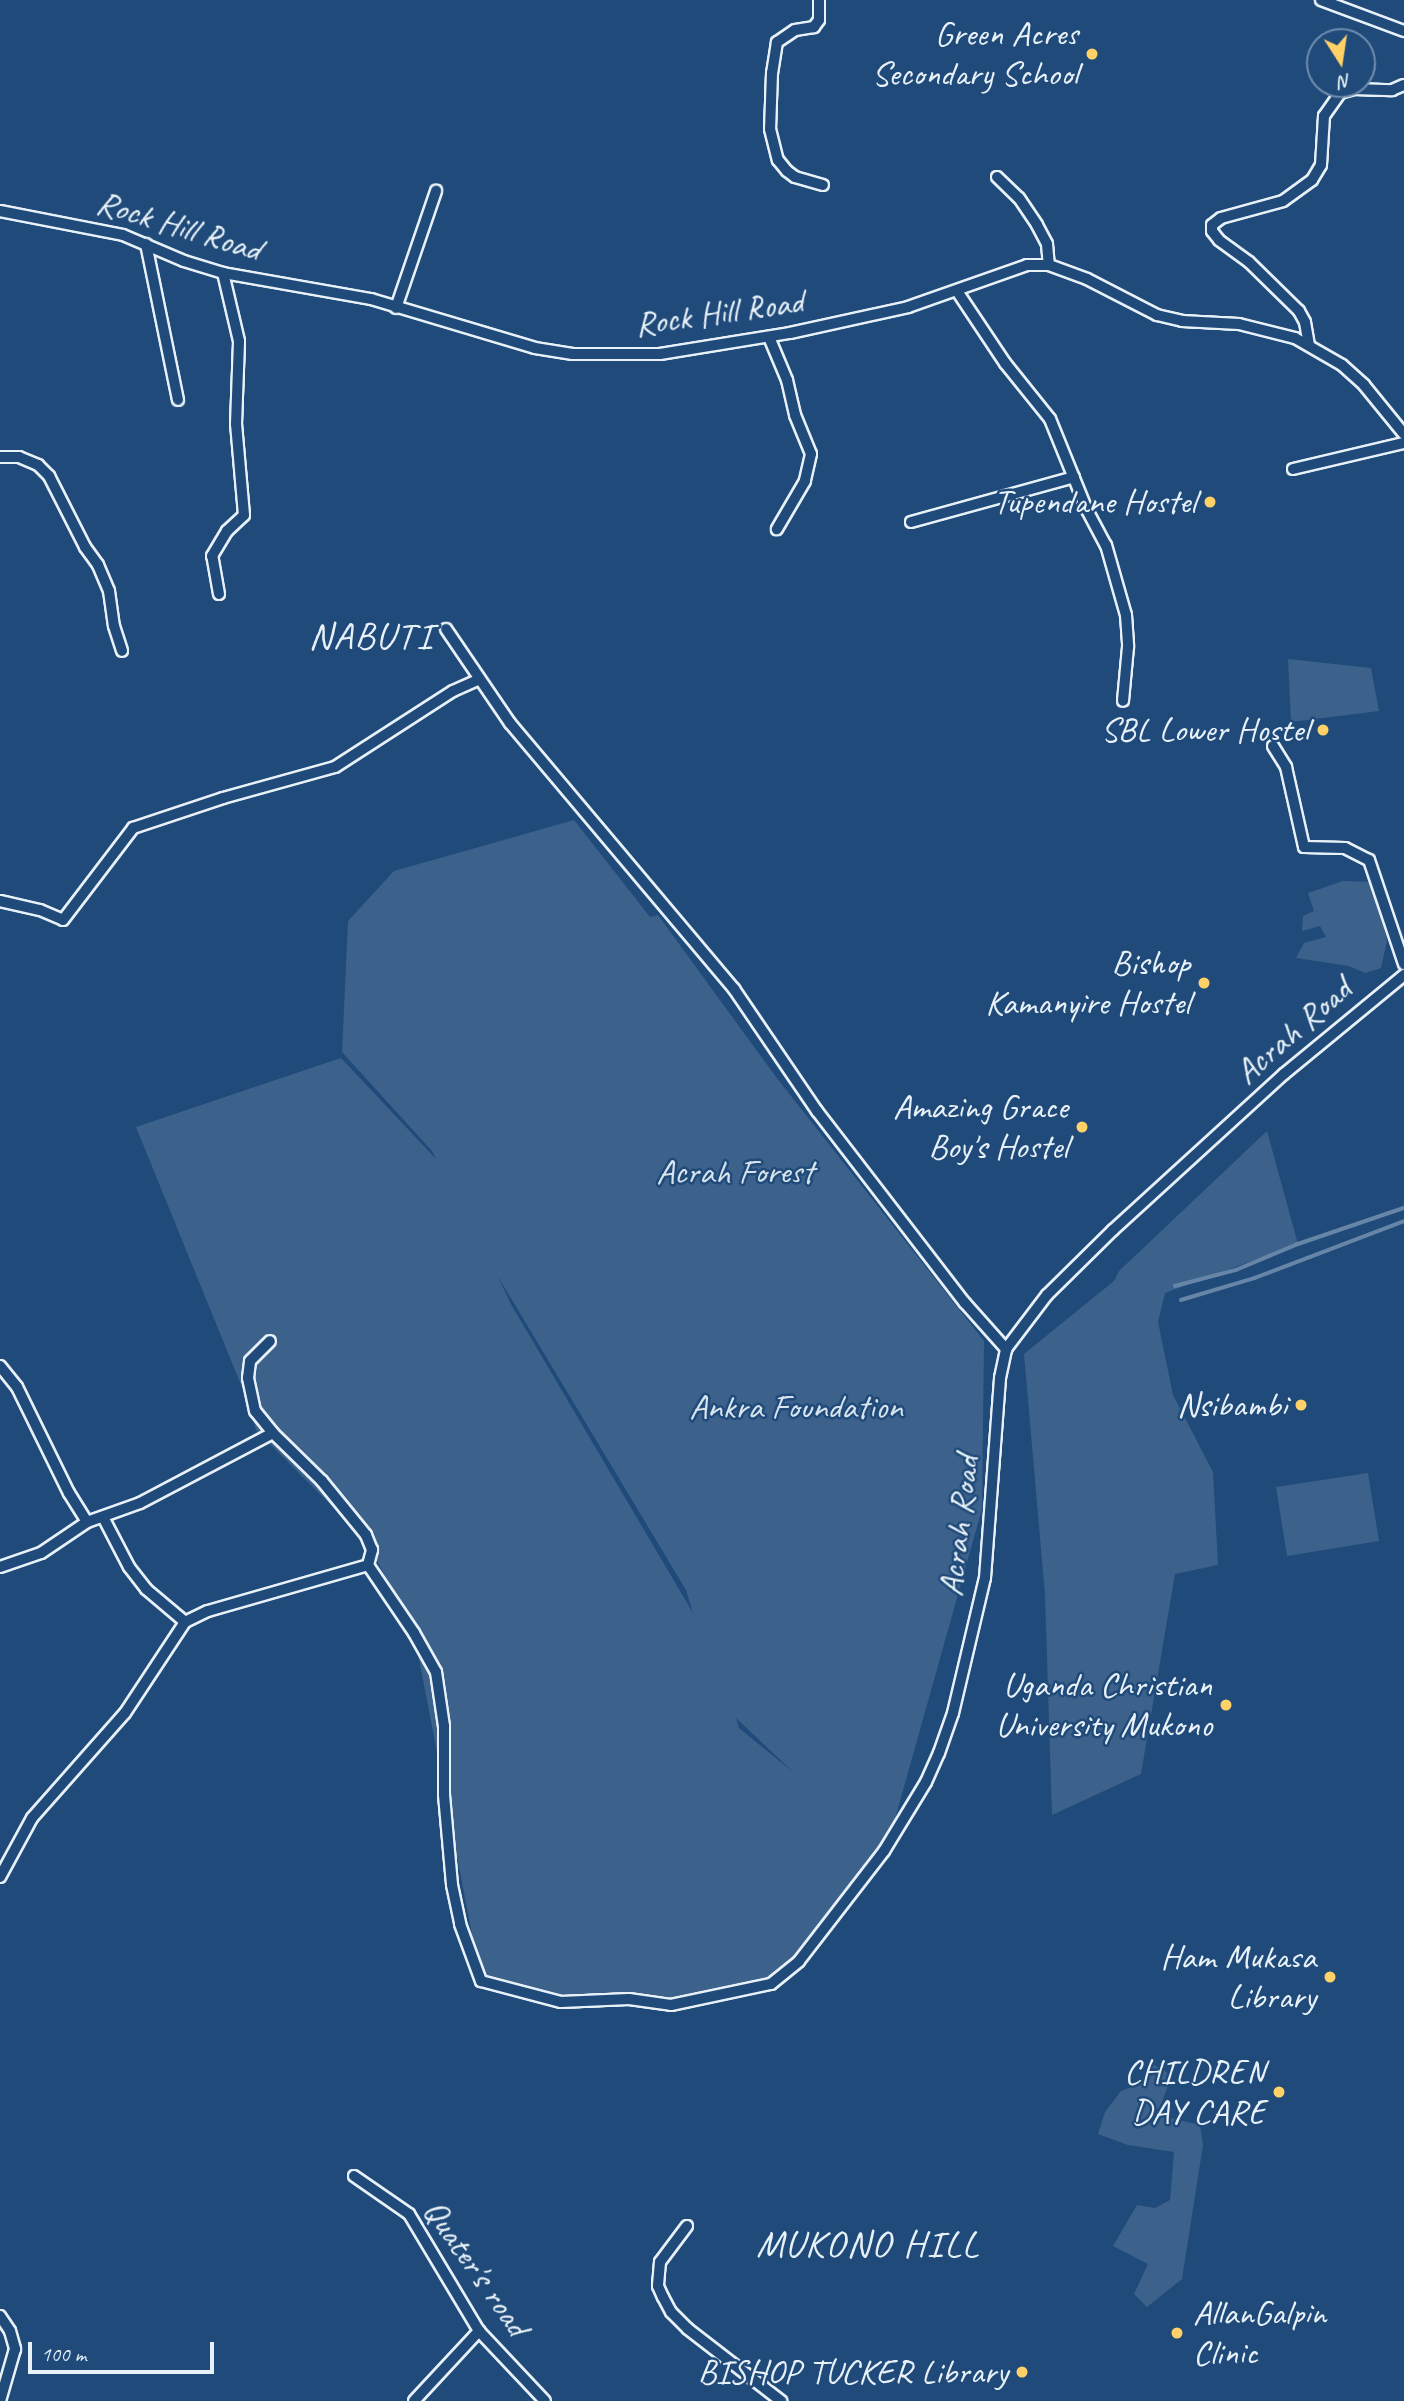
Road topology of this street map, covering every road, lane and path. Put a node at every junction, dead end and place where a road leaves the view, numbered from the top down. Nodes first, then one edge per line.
1 (819, 0) edge
2 (1321, 0) edge
3 (1404, 31) edge
4 (1404, 85) edge
5 (997, 177) dead end
6 (823, 186) dead end
7 (436, 191) dead end
8 (0, 211) edge
9 (146, 244) junction
10 (1049, 265) junction
11 (223, 273) junction
12 (957, 291) junction
13 (396, 308) junction
14 (769, 337) junction
15 (1310, 345) junction
16 (178, 400) dead end
17 (1404, 434) edge
18 (1404, 443) edge
19 (0, 457) edge
20 (1293, 469) dead end
21 (1074, 477) junction
22 (911, 522) dead end
23 (777, 529) dead end
24 (219, 594) dead end
25 (446, 629) dead end
26 (122, 651) dead end
27 (478, 680) junction
28 (1122, 701) dead end
29 (1273, 746) dead end
30 (0, 901) edge
31 (1404, 964) edge
32 (1404, 975) edge
33 (270, 1341) dead end
34 (1006, 1349) junction
35 (0, 1366) edge
36 (273, 1433) junction
37 (103, 1517) junction
38 (87, 1522) junction
39 (368, 1565) junction
40 (0, 1567) edge
41 (185, 1622) junction
42 (0, 1877) edge
43 (354, 2176) dead end
44 (687, 2226) dead end
45 (0, 2316) edge
46 (479, 2331) junction
47 (1, 2401) edge
48 (414, 2401) edge
49 (545, 2401) edge
50 (781, 2401) edge

1 - 6 street
2 - 3 street
4 - 15 street
5 - 10 street
7 - 13 street
8 - 9 street, Rock Hill Road
9 - 11 street, Rock Hill Road
9 - 16 street
10 - 12 street, Rock Hill Road
10 - 15 street, Rock Hill Road
11 - 13 street, Rock Hill Road
11 - 24 street
12 - 14 street, Rock Hill Road
12 - 21 street
13 - 14 street, Rock Hill Road
14 - 23 street
15 - 17 street, Rock Hill Road
18 - 20 street
19 - 26 street
21 - 22 street
21 - 28 street
25 - 27 street
27 - 30 street
27 - 34 street
29 - 31 street
32 - 34 street, Acrah Road
33 - 36 street
34 - 39 street, Acrah Road
35 - 38 street
36 - 37 street
36 - 39 street
37 - 38 street
37 - 41 street
38 - 40 street
39 - 41 street
41 - 42 street
43 - 46 street, Quater's road
44 - 50 street
45 - 47 street
46 - 48 street
46 - 49 street, Quater's road

